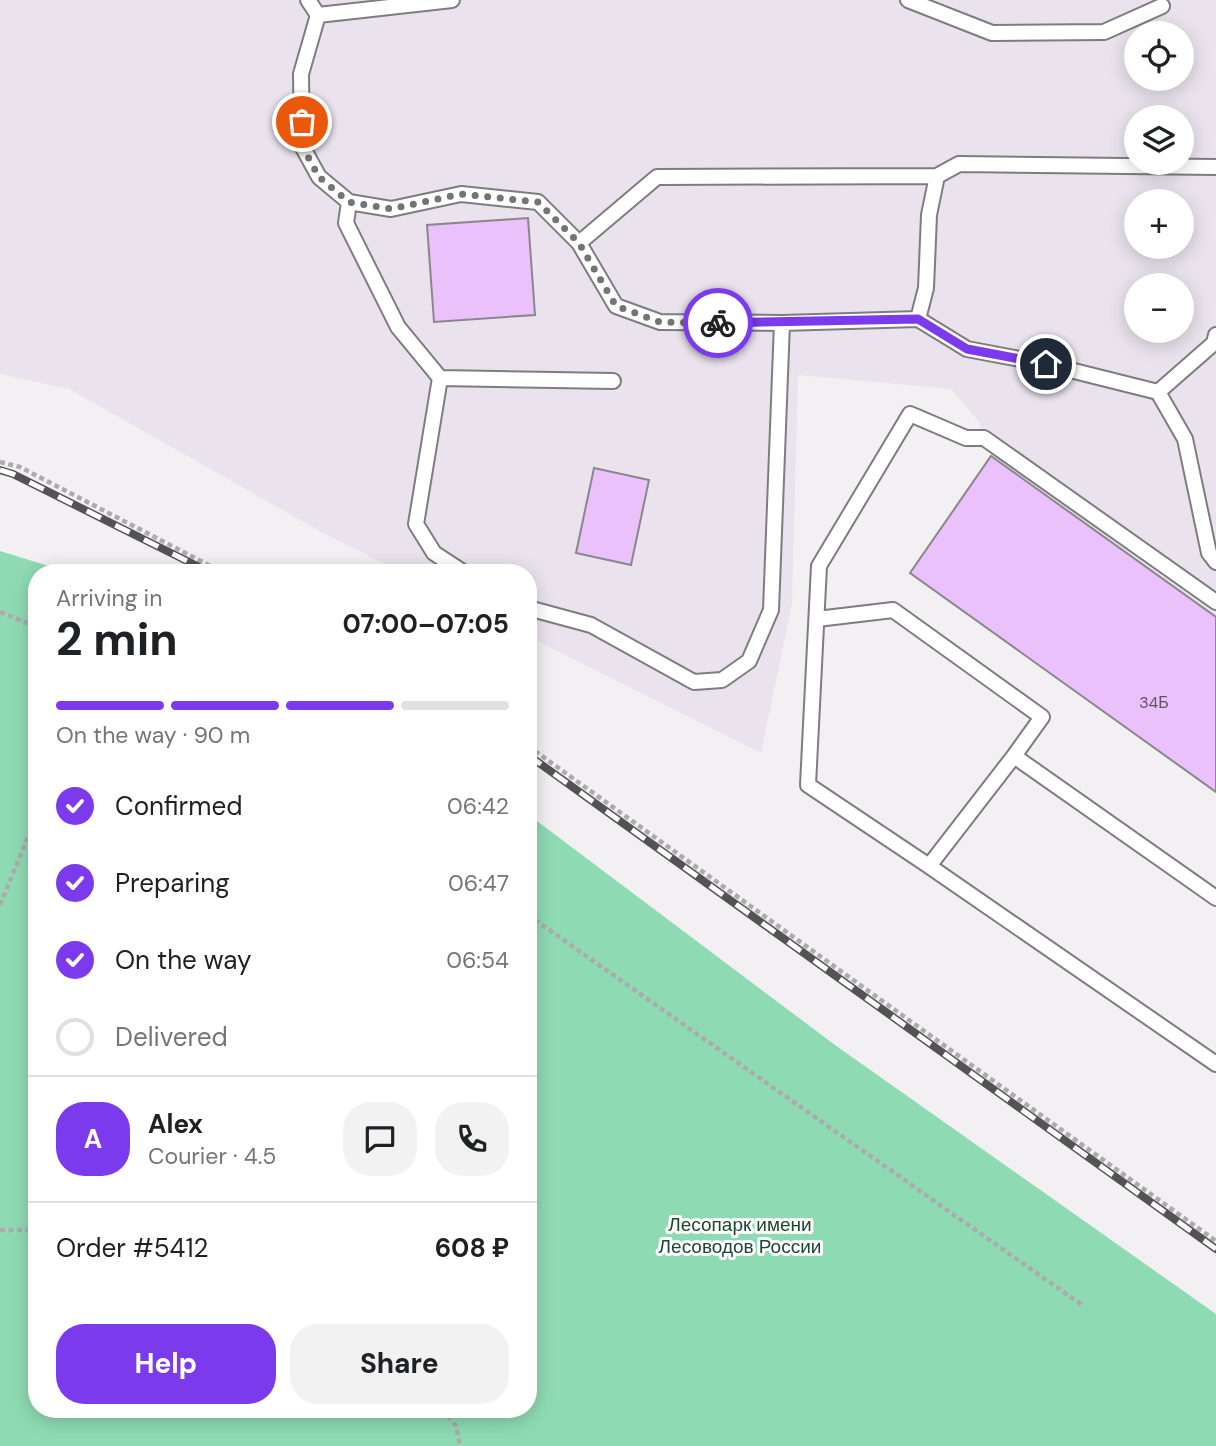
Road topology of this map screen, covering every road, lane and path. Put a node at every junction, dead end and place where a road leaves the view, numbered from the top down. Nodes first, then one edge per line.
1 (308, 0) edge
2 (452, 0) edge
3 (908, 0) edge
4 (1162, 6) dead end
5 (318, 15) junction
6 (1216, 167) edge
7 (937, 176) junction
8 (349, 202) junction
9 (579, 243) junction
10 (918, 319) junction
11 (782, 323) junction
12 (1216, 335) edge
13 (440, 378) junction
14 (613, 381) dead end
15 (1158, 393) junction
16 (0, 462) edge
17 (1216, 562) edge
18 (207, 564) edge
19 (451, 564) edge
20 (1216, 602) edge
21 (537, 610) edge
22 (0, 612) edge
23 (817, 619) junction
24 (28, 623) edge
25 (537, 752) edge
26 (1014, 756) junction
27 (28, 837) edge
28 (929, 866) junction
29 (1216, 898) edge
30 (0, 905) edge
31 (537, 921) edge
32 (1216, 1064) edge
33 (0, 1230) edge
34 (28, 1230) edge
35 (1216, 1241) edge
36 (1082, 1305) dead end
37 (450, 1418) edge
38 (460, 1446) edge

1 - 5 lane
2 - 5 lane
3 - 4 lane
5 - 8 lane
6 - 7 lane
7 - 9 lane
7 - 10 lane
8 - 9 lane
8 - 13 lane
9 - 11 lane
10 - 11 lane
10 - 15 lane
11 - 21 lane
12 - 15 lane
13 - 14 lane
13 - 19 lane
15 - 17 lane
16 - 18 path
20 - 23 lane
22 - 24 path
23 - 26 lane
23 - 28 lane
25 - 35 path
26 - 28 lane
26 - 29 lane
27 - 30 path
28 - 32 lane
31 - 36 path
33 - 34 path
37 - 38 path

